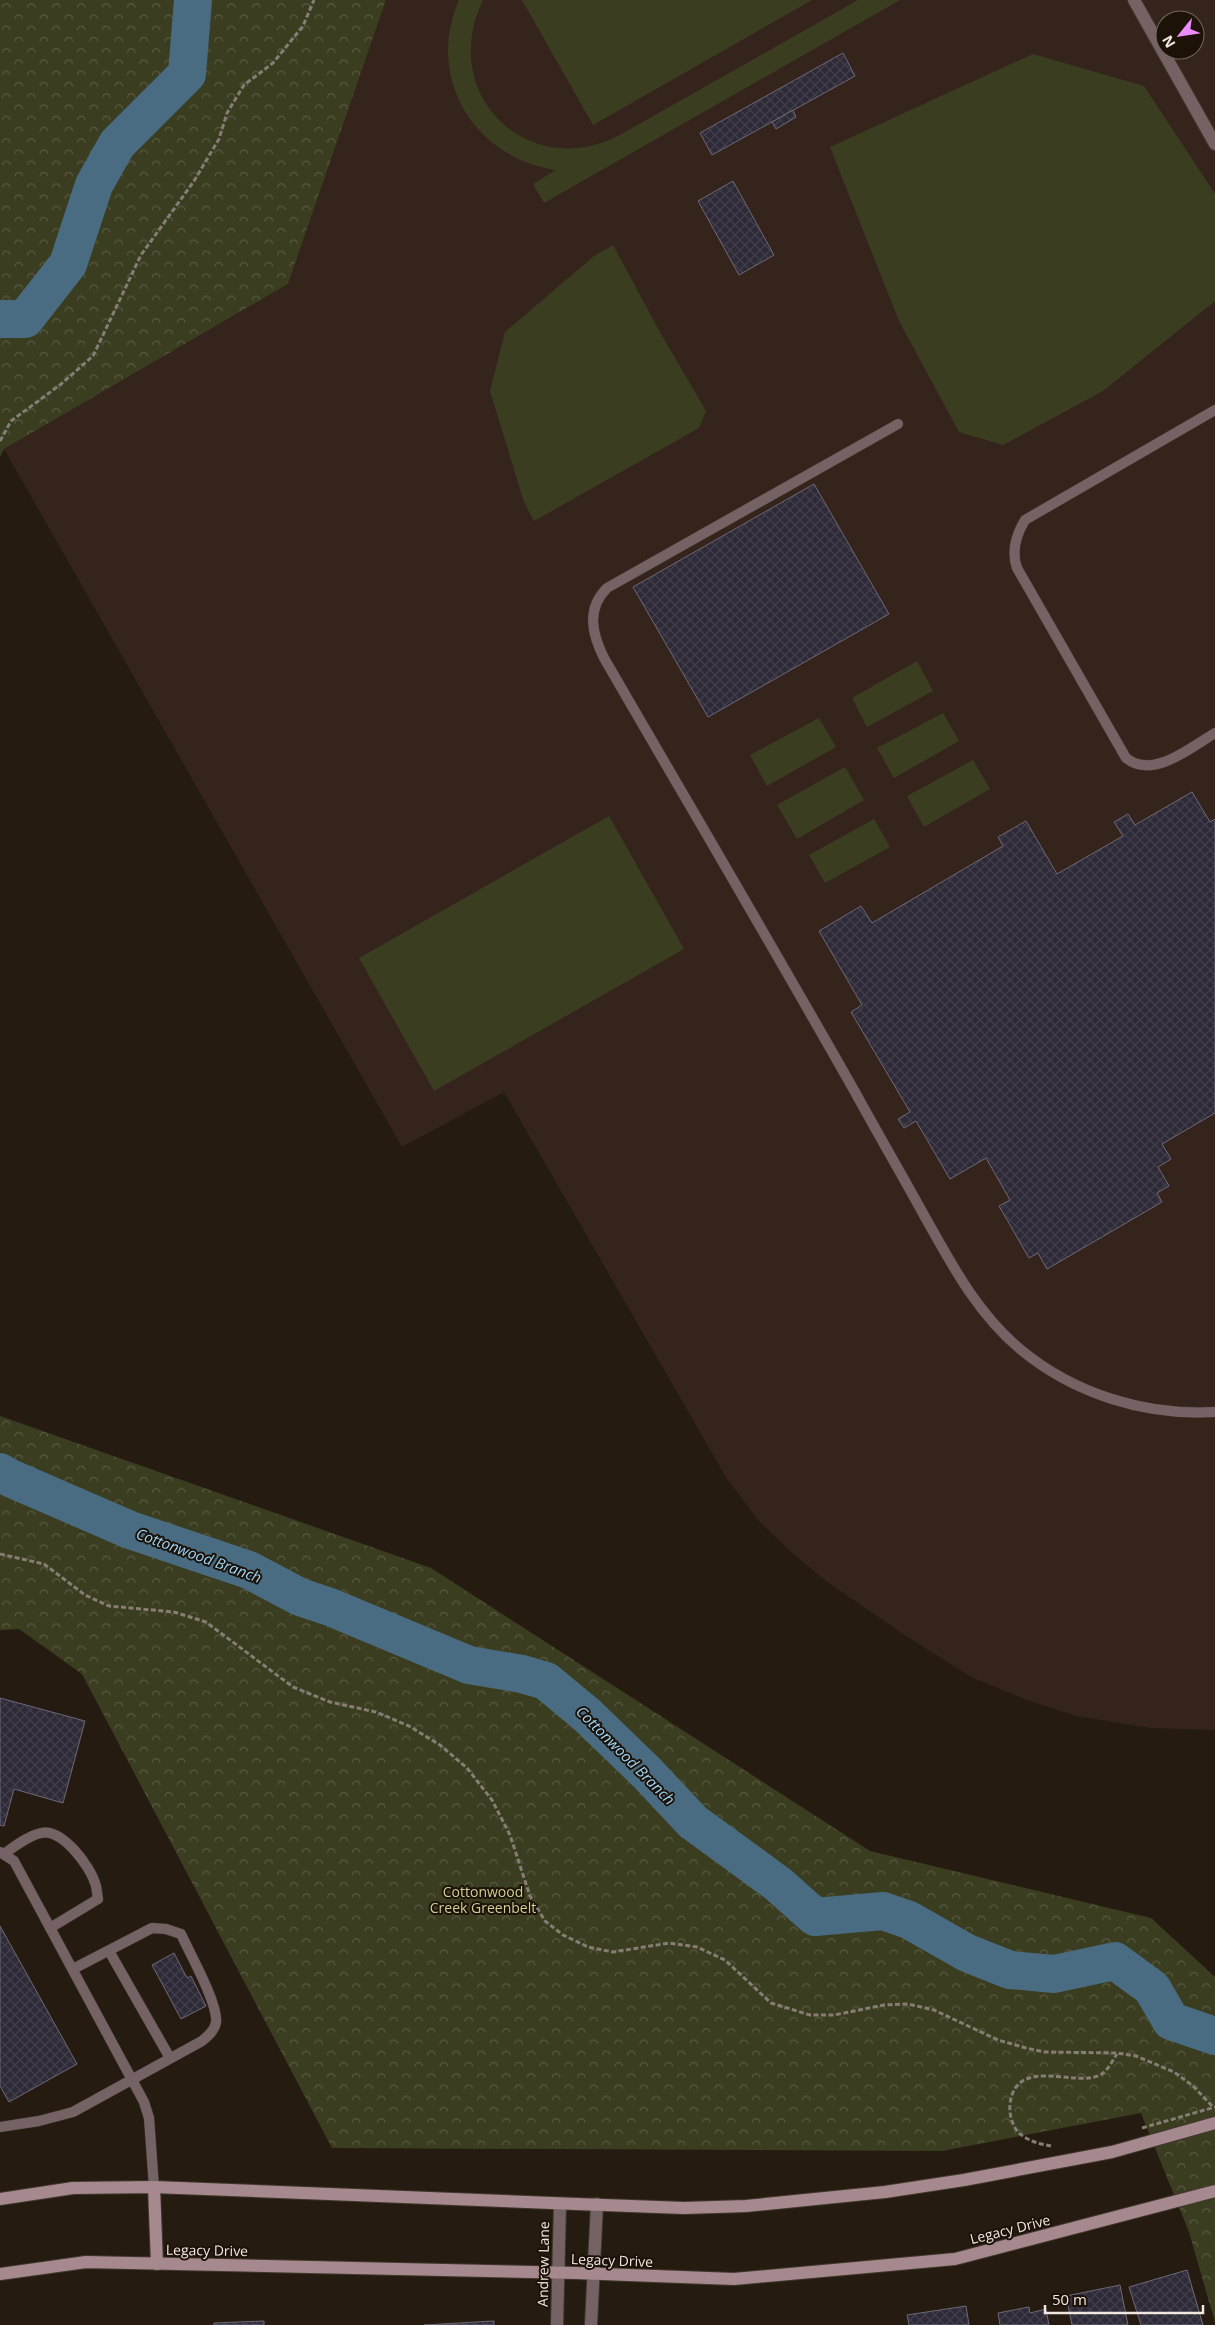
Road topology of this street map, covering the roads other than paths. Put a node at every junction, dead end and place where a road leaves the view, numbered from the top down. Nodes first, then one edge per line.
1 (1134, 0) edge
2 (1215, 144) edge
3 (1215, 410) edge
4 (898, 424) dead end
5 (1215, 733) edge
6 (1215, 1412) edge
7 (2, 1853) edge
8 (50, 1928) junction
9 (109, 1951) junction
10 (73, 1970) junction
11 (170, 2058) junction
12 (131, 2079) junction
13 (1215, 2123) edge
14 (0, 2127) edge
15 (154, 2187) junction
16 (1215, 2191) edge
17 (0, 2199) edge
18 (560, 2204) junction
19 (597, 2204) junction
20 (157, 2264) junction
21 (558, 2273) junction
22 (0, 2274) edge
23 (592, 2274) junction
24 (557, 2325) edge
25 (591, 2325) edge

1 - 2 street
3 - 5 lane
4 - 6 lane
7 - 8 lane
7 - 8 lane
8 - 10 lane
9 - 10 lane
9 - 11 lane
9 - 11 lane
10 - 12 lane
11 - 12 lane
12 - 14 lane
12 - 15 lane
13 - 19 main road
15 - 17 main road
15 - 18 main road
15 - 20 main road
16 - 23 main road, Legacy Drive
18 - 19 main road
18 - 21 street, Andrew Lane
19 - 23 street
20 - 21 main road, Legacy Drive
20 - 22 main road, Legacy Drive
21 - 23 main road, Legacy Drive
21 - 24 street, Andrew Lane
23 - 25 street

